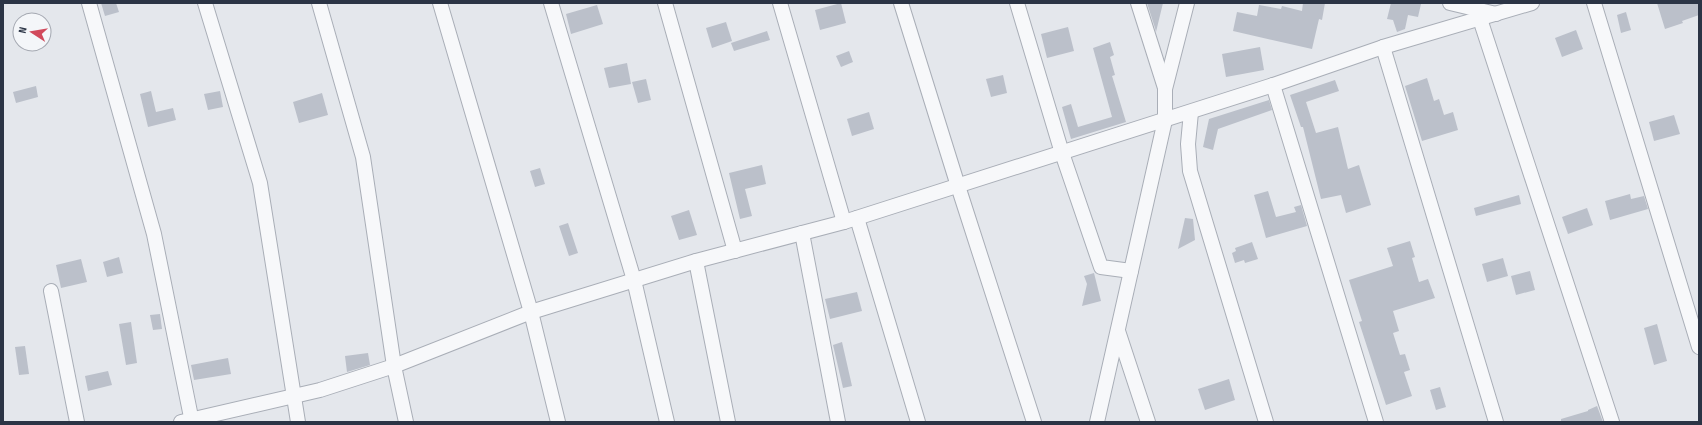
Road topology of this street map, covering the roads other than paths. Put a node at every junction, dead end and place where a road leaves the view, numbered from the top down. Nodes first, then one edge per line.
1 (89, 3) edge
2 (205, 3) edge
3 (319, 3) edge
4 (440, 3) edge
5 (551, 3) edge
6 (666, 3) edge
7 (780, 3) edge
8 (901, 3) edge
9 (1018, 3) edge
10 (1138, 3) edge
11 (1187, 3) edge
12 (1450, 3) edge
13 (1532, 3) edge
14 (1594, 3) edge
15 (1498, 14) junction
16 (1480, 19) junction
17 (1383, 47) junction
18 (1273, 85) junction
19 (1165, 89) junction
20 (1191, 112) junction
21 (1165, 120) junction
22 (1062, 153) junction
23 (958, 186) junction
24 (851, 220) junction
25 (802, 233) junction
26 (735, 251) junction
27 (696, 261) junction
28 (1131, 271) junction
29 (634, 280) junction
30 (51, 291) dead end
31 (531, 312) junction
32 (1118, 330) junction
33 (1699, 347) edge
34 (394, 366) junction
35 (293, 396) junction
36 (188, 421) edge
37 (77, 422) edge
38 (298, 422) edge
39 (406, 422) edge
40 (558, 422) edge
41 (667, 422) edge
42 (728, 422) edge
43 (838, 422) edge
44 (918, 422) edge
45 (1034, 422) edge
46 (1097, 422) edge
47 (1148, 422) edge
48 (1266, 422) edge
49 (1376, 422) edge
50 (1496, 422) edge
51 (1612, 422) edge

1 - 36 street
2 - 35 street
3 - 34 street
4 - 31 street
5 - 29 street
6 - 26 street
7 - 24 street
8 - 23 street
9 - 22 street
10 - 19 street
11 - 19 street
12 - 15 street
13 - 15 street
14 - 33 street
15 - 16 street
16 - 17 street
16 - 51 street
17 - 18 street
17 - 50 street
18 - 20 street
18 - 49 street
19 - 21 street
20 - 21 street
20 - 48 street
21 - 22 street
21 - 28 street
22 - 23 street
22 - 28 street
23 - 24 street
23 - 45 street
24 - 25 street
24 - 44 street
25 - 26 street
25 - 43 street
26 - 27 street
27 - 29 street
27 - 42 street
28 - 32 street
29 - 31 street
29 - 41 street
30 - 37 street
31 - 34 street
31 - 40 street
32 - 46 street
32 - 47 street
34 - 35 street
34 - 39 street
35 - 36 street
35 - 38 street

